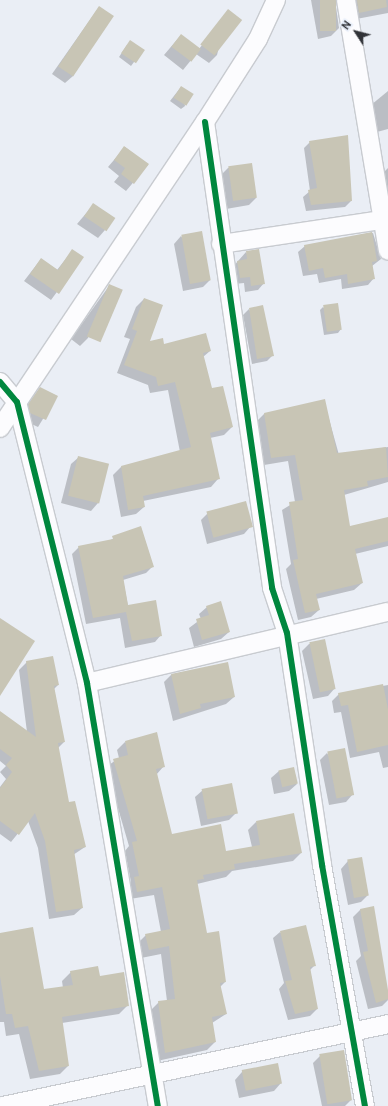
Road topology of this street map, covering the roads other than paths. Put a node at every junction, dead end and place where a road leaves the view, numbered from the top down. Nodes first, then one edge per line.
1 (276, 0) edge
2 (346, 0) edge
3 (205, 122) junction
4 (385, 220) edge
5 (221, 244) junction
6 (388, 251) edge
7 (0, 382) edge
8 (17, 402) junction
9 (0, 428) edge
10 (388, 612) edge
11 (287, 634) junction
12 (87, 683) junction
13 (388, 1024) edge
14 (352, 1031) junction
15 (152, 1075) junction
16 (0, 1096) edge
17 (2, 1106) edge
18 (158, 1106) edge
19 (365, 1106) edge

1 - 3 street
2 - 4 street
3 - 5 street
3 - 8 street
4 - 5 street
4 - 6 street
5 - 11 street
7 - 8 street
8 - 9 street
8 - 12 street
10 - 11 street
11 - 12 street
11 - 14 street
12 - 15 street
13 - 14 street
14 - 15 street
14 - 19 street
15 - 17 street
15 - 18 street
16 - 17 street

